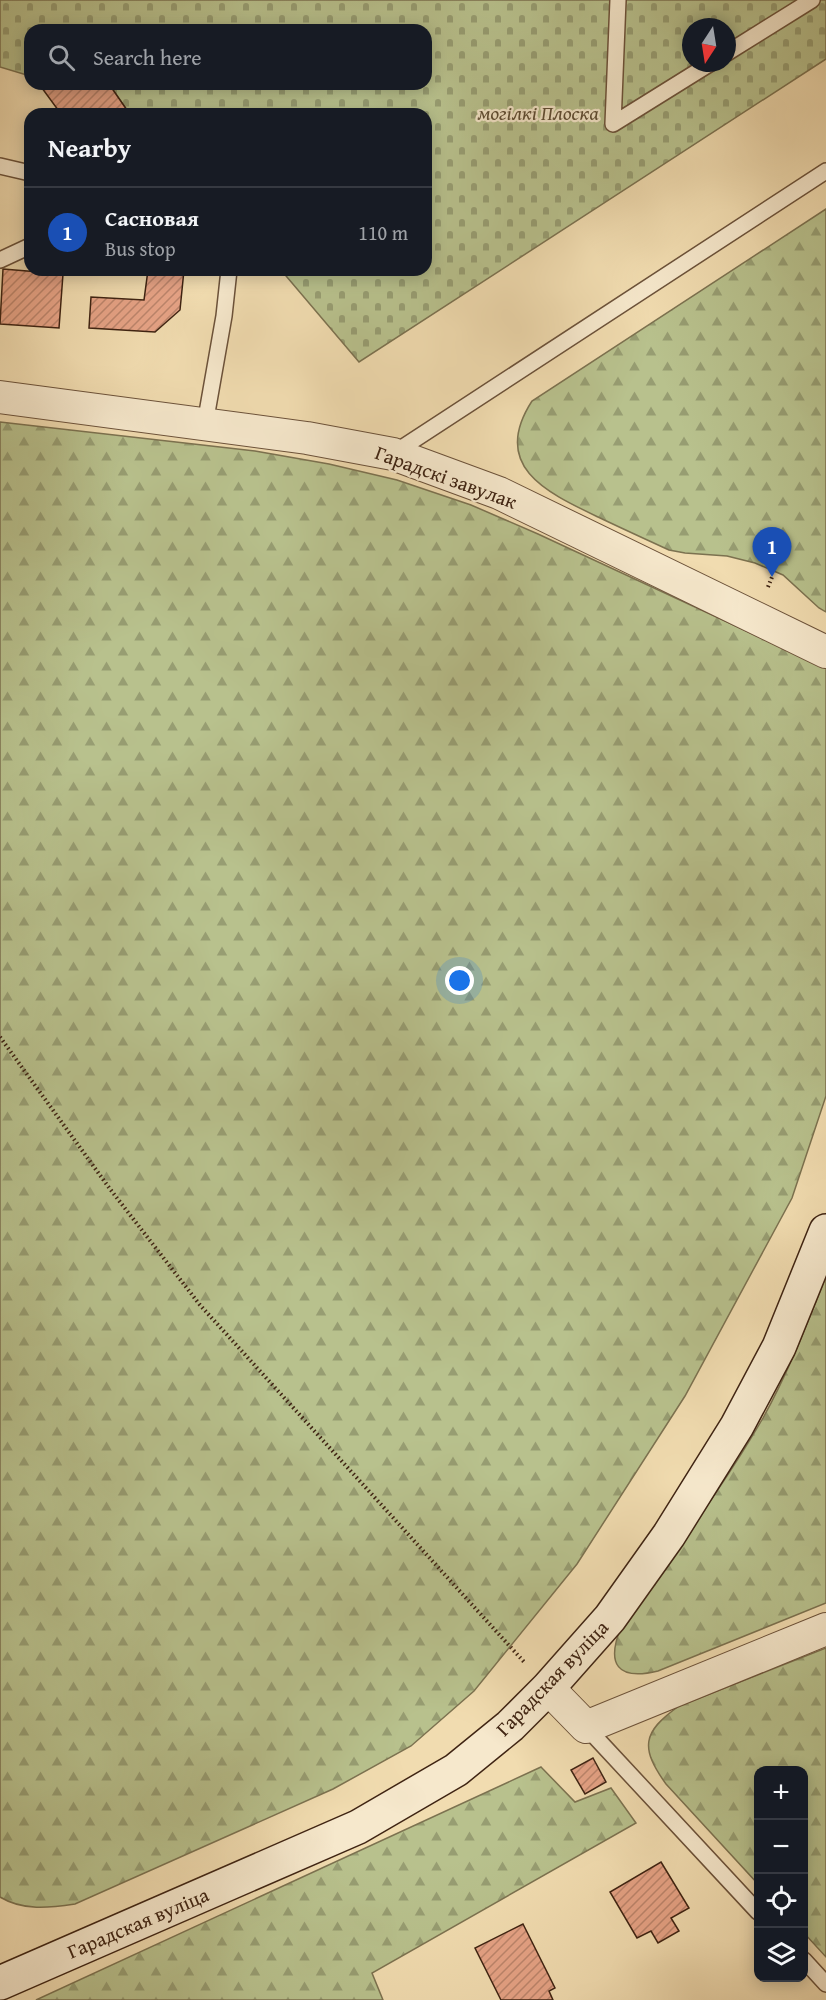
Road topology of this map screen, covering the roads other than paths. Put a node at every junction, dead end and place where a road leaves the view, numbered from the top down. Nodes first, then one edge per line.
1 (618, 0) edge
2 (812, 0) edge
3 (736, 47) edge
4 (697, 72) edge
5 (0, 166) edge
6 (826, 171) edge
7 (24, 172) edge
8 (24, 249) edge
9 (0, 260) edge
10 (228, 276) edge
11 (0, 397) edge
12 (205, 424) junction
13 (393, 454) junction
14 (826, 652) edge
15 (826, 1231) edge
16 (826, 1629) edge
17 (548, 1688) junction
18 (586, 1727) junction
19 (754, 1907) edge
20 (808, 1964) edge
21 (0, 1983) edge
22 (826, 1984) edge

1 - 4 lane
2 - 3 lane
5 - 7 lane
6 - 13 lane
8 - 9 lane
10 - 12 lane
11 - 12 street, Гарадскі завулак
12 - 13 street, Гарадскі завулак
13 - 14 street, Гарадскі завулак
15 - 17 main road, Гарадская вуліца
16 - 18 street
17 - 18 street
17 - 21 main road, Гарадская вуліца
18 - 19 lane
20 - 22 lane

